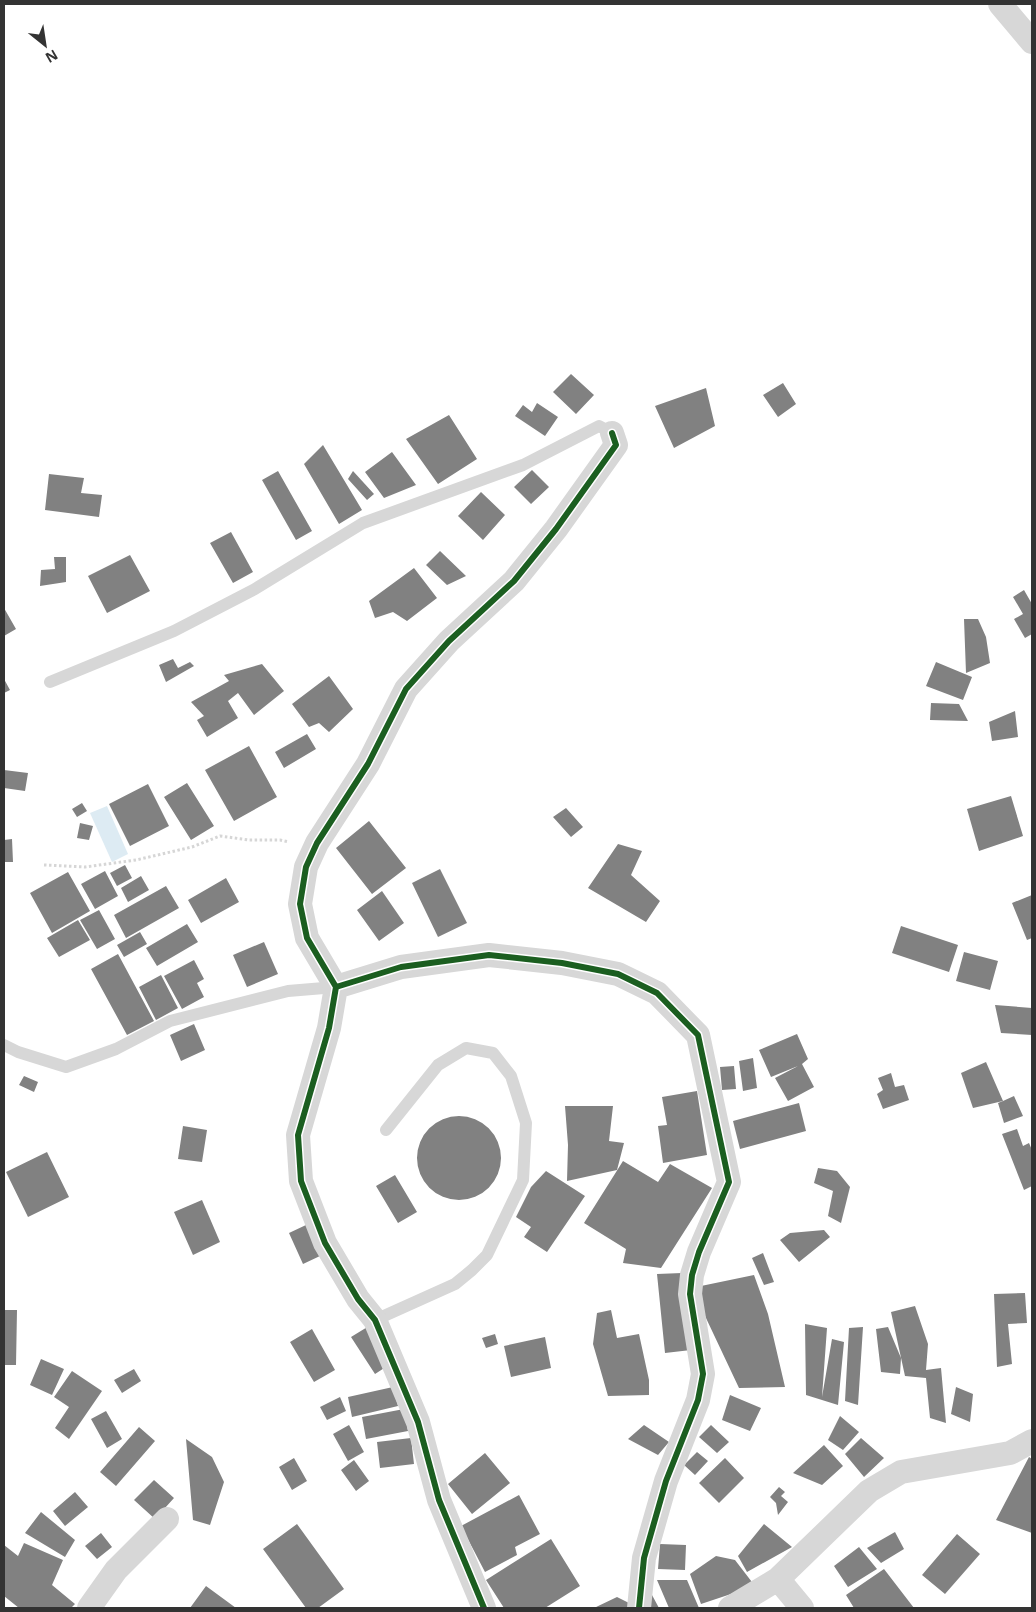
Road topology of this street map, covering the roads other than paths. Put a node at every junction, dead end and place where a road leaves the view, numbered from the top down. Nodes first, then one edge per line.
1 (1000, 4) edge
2 (1032, 42) edge
3 (612, 433) joint
4 (50, 682) dead end
5 (336, 987) junction
6 (4, 1045) edge
7 (386, 1130) dead end
8 (375, 1320) junction
9 (1032, 1441) edge
10 (167, 1519) dead end
11 (778, 1579) junction
12 (89, 1608) edge
13 (484, 1608) edge
14 (639, 1608) edge
15 (730, 1608) edge
16 (802, 1608) edge

1 - 2 street
3 - 4 lane
3 - 5 street
5 - 6 lane
5 - 8 street
5 - 14 street
7 - 8 lane
8 - 13 street
9 - 11 street
10 - 12 street
11 - 15 street
11 - 16 street

